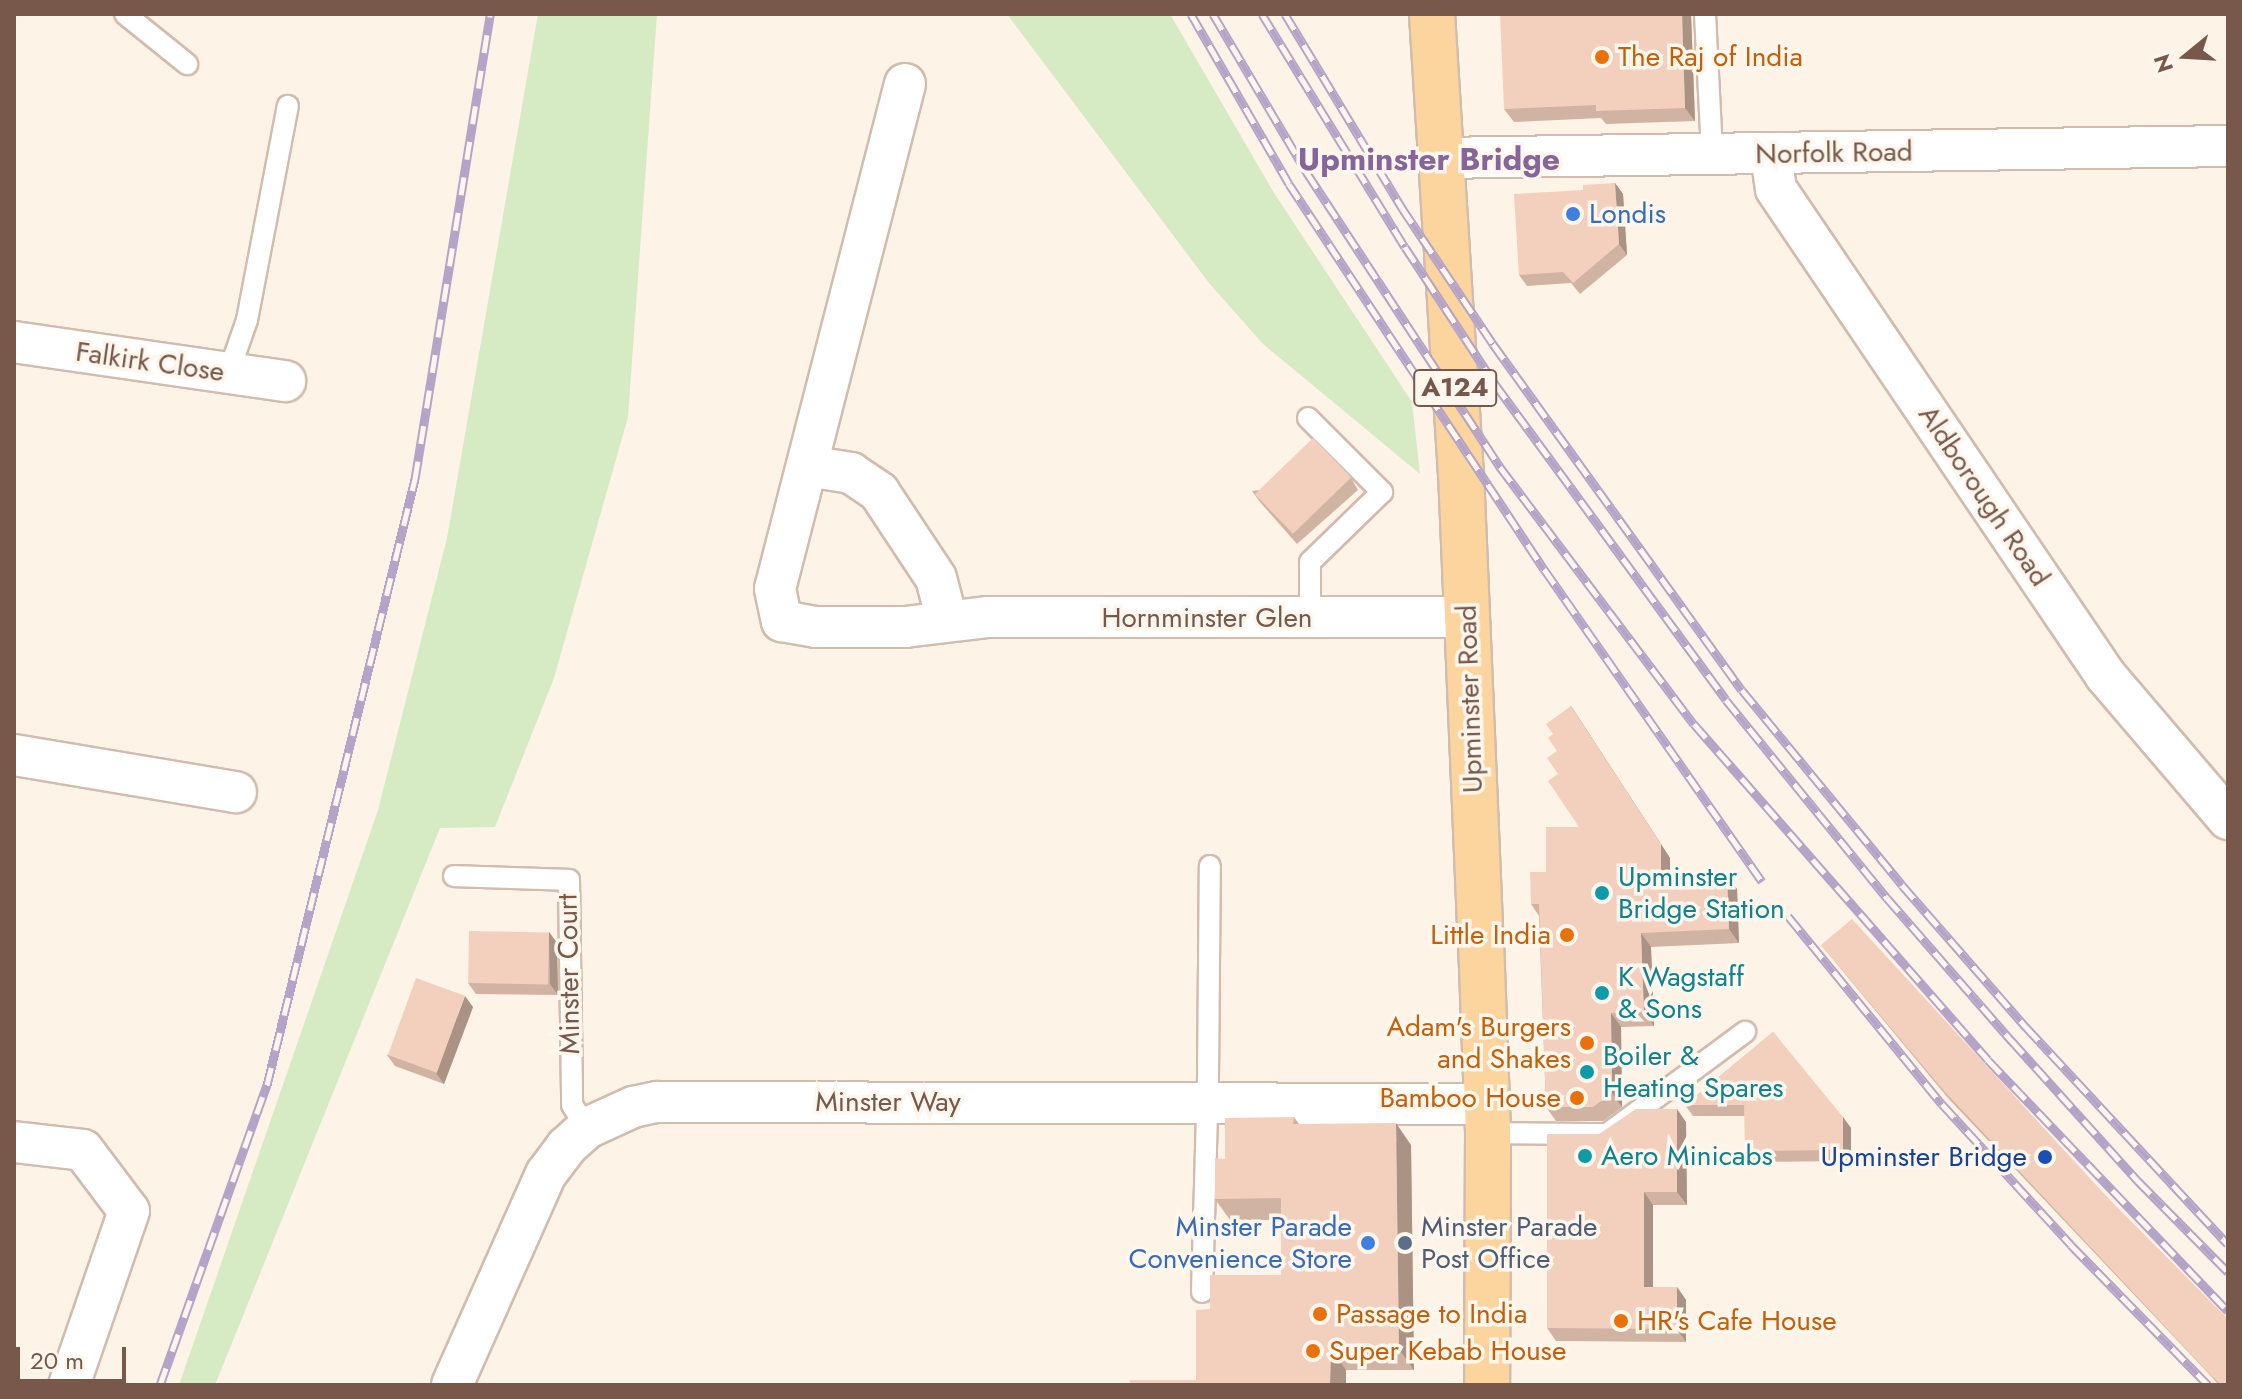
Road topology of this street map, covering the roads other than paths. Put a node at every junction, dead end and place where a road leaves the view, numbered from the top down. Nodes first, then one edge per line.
1 (125, 14) edge
2 (1432, 14) edge
3 (1705, 14) edge
4 (187, 64) dead end
5 (905, 84) dead end
6 (288, 106) dead end
7 (2228, 146) edge
8 (1712, 154) junction
9 (1771, 154) junction
10 (1439, 158) junction
11 (14, 342) edge
12 (228, 374) junction
13 (285, 381) dead end
14 (1308, 418) dead end
15 (807, 466) junction
16 (1467, 617) junction
17 (1310, 619) junction
18 (947, 620) junction
19 (14, 755) edge
20 (236, 792) dead end
21 (2225, 811) edge
22 (1210, 866) dead end
23 (454, 876) dead end
24 (1745, 1032) dead end
25 (1207, 1101) junction
26 (1487, 1118) junction
27 (587, 1128) junction
28 (14, 1142) edge
29 (1202, 1292) dead end
30 (69, 1385) edge
31 (452, 1385) edge
32 (1487, 1385) edge

1 - 4 lane
2 - 10 main road, Upminster Road / A124
3 - 8 lane
5 - 15 street, Hornminster Glen
6 - 12 lane
7 - 9 street, Norfolk Road
8 - 9 street, Norfolk Road
8 - 10 street, Norfolk Road
9 - 21 street, Aldborough Road
10 - 16 main road, Upminster Road / A124
11 - 12 street, Falkirk Close
12 - 13 street, Falkirk Close
14 - 17 lane
15 - 18 street
15 - 18 street, Hornminster Glen
16 - 17 street, Hornminster Glen
16 - 26 main road, Upminster Road / A124
17 - 18 street, Hornminster Glen
19 - 20 street
22 - 25 lane
23 - 27 lane, Minster Court
24 - 26 lane
25 - 26 street, Minster Way
25 - 27 street, Minster Way
25 - 29 lane
26 - 32 main road, Upminster Road / A124
27 - 31 street, Minster Way
28 - 30 street

